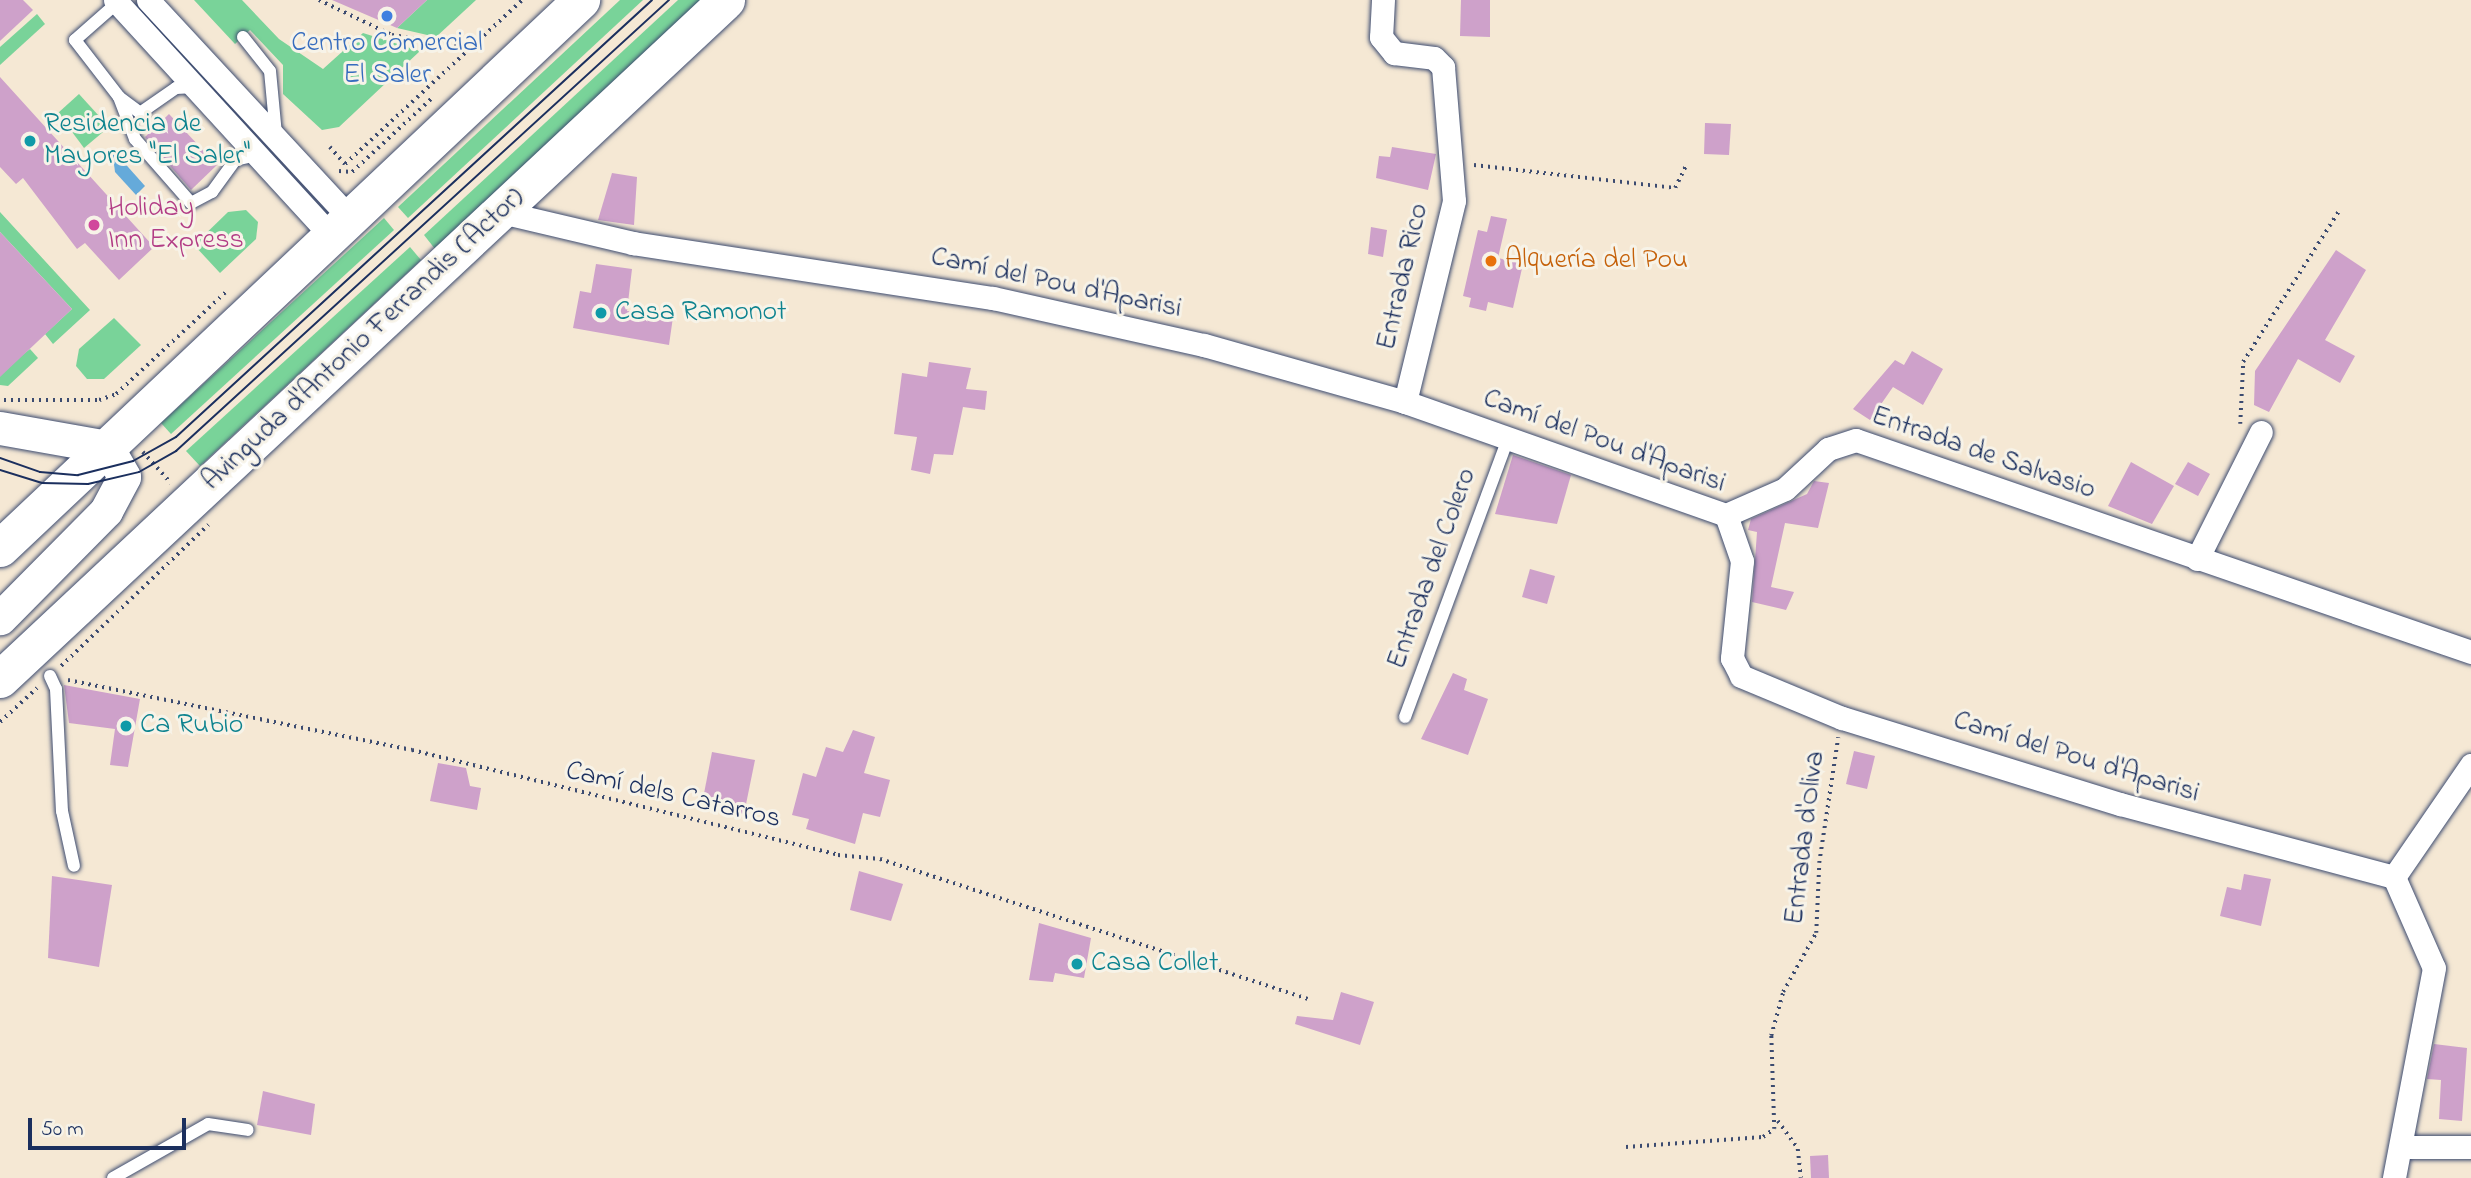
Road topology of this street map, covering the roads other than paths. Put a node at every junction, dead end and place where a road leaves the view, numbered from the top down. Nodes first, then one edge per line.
1 (148, 0) edge
2 (558, 0) edge
3 (581, 0) edge
4 (726, 0) edge
5 (1383, 0) edge
6 (116, 1) edge
7 (543, 35) junction
8 (243, 37) dead end
9 (195, 87) junction
10 (119, 97) junction
11 (277, 138) junction
12 (259, 155) junction
13 (501, 212) junction
14 (340, 226) junction
15 (1405, 402) junction
16 (0, 428) edge
17 (2251, 433) road end
18 (1507, 438) junction
19 (121, 446) junction
20 (1726, 515) junction
21 (0, 548) edge
22 (2197, 559) junction
23 (0, 618) edge
24 (2471, 652) edge
25 (50, 677) road end
26 (0, 679) edge
27 (1405, 717) dead end
28 (2471, 765) edge
29 (74, 866) dead end
30 (2394, 877) junction
31 (248, 1130) dead end
32 (2403, 1147) junction
33 (2471, 1147) edge
34 (113, 1178) edge
35 (2394, 1178) edge

1 - 11 street
2 - 7 lane
3 - 7 main road
4 - 13 main road, Avinguda d'Antonio Ferrandis (Actor)
5 - 15 street, Entrada Rico
6 - 9 street
6 - 10 lane
7 - 14 main road
8 - 11 lane
9 - 10 lane
9 - 12 street
10 - 12 lane
11 - 14 street
12 - 14 street
13 - 15 street, Camí del Pou d'Aparisi
13 - 26 main road, Avinguda d'Antonio Ferrandis (Actor)
14 - 19 main road
15 - 18 street, Camí del Pou d'Aparisi
16 - 19 street
17 - 22 street
18 - 20 street, Camí del Pou d'Aparisi
18 - 27 lane, Entrada del Colero
19 - 21 main road
19 - 23 street
20 - 22 street, Entrada de Salvasio
20 - 30 street, Camí del Pou d'Aparisi
22 - 24 street, Entrada de Salvasio
25 - 29 lane
28 - 30 street
30 - 32 street
31 - 34 lane
32 - 33 street
32 - 35 street

